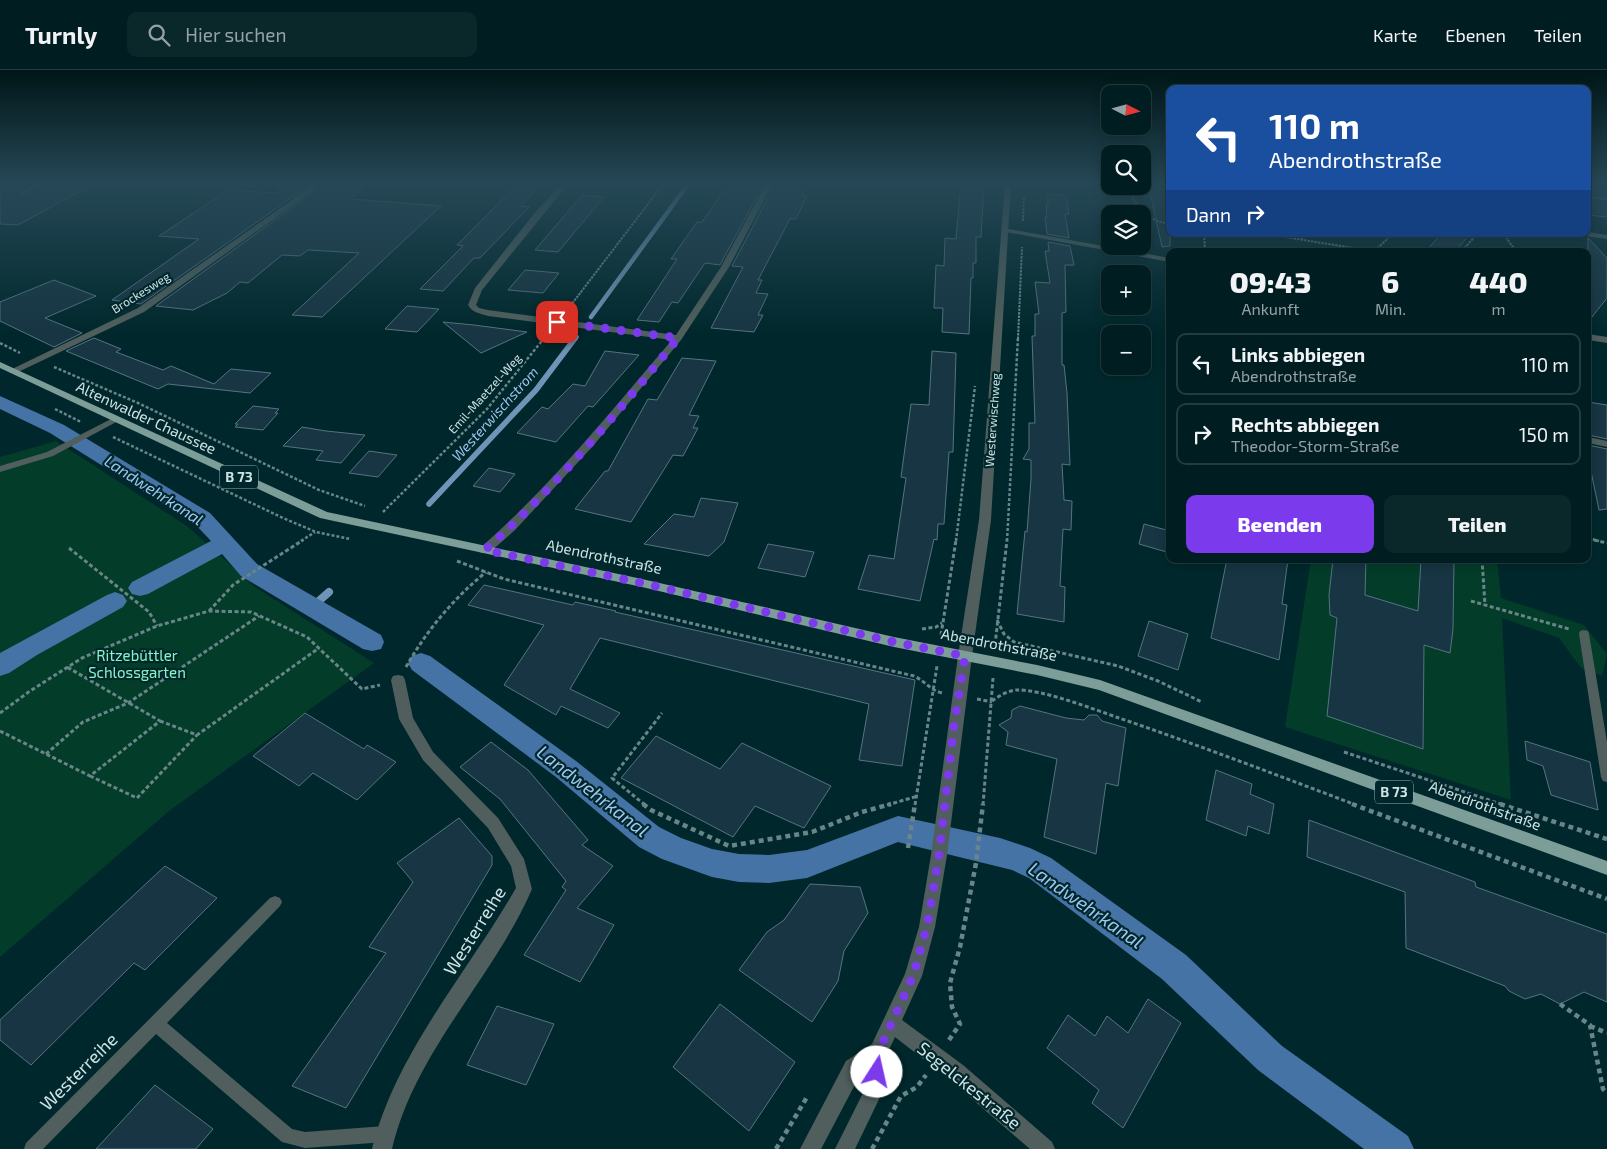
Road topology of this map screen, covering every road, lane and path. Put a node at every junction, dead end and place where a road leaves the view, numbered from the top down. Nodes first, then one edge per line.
1 (250, 233) edge
2 (523, 233) edge
3 (626, 233) edge
4 (743, 233) edge
5 (1006, 233) edge
6 (1022, 233) edge
7 (1024, 233) edge
8 (1591, 234) edge
9 (1283, 237) edge
10 (1304, 237) edge
11 (1389, 237) edge
12 (1474, 237) edge
13 (1506, 237) edge
14 (1607, 237) edge
15 (1300, 240) junction
16 (1353, 248) edge
17 (1376, 248) edge
18 (1465, 248) edge
19 (1515, 248) edge
20 (1166, 259) edge
21 (557, 322) junction
22 (1591, 337) edge
23 (678, 338) junction
24 (1607, 340) edge
25 (0, 343) edge
26 (36, 360) junction
27 (0, 365) edge
28 (13, 371) junction
29 (976, 385) dead end
30 (116, 420) junction
31 (97, 430) junction
32 (1591, 441) edge
33 (1607, 444) edge
34 (0, 469) edge
35 (366, 506) dead end
36 (382, 512) dead end
37 (365, 524) joint
38 (316, 532) junction
39 (1591, 539) edge
40 (355, 540) dead end
41 (1607, 543) edge
42 (69, 548) dead end
43 (485, 550) junction
44 (450, 558) dead end
45 (1482, 563) edge
46 (486, 572) junction
47 (1471, 601) dead end
48 (1485, 605) junction
49 (209, 611) junction
50 (259, 616) junction
51 (156, 626) junction
52 (918, 629) dead end
53 (1584, 634) joint
54 (318, 648) junction
55 (965, 656) junction
56 (67, 667) junction
57 (398, 680) junction
58 (128, 702) junction
59 (1204, 703) dead end
60 (0, 713) edge
61 (662, 713) dead end
62 (160, 721) junction
63 (0, 731) edge
64 (197, 735) junction
65 (1342, 752) dead end
66 (46, 754) junction
67 (90, 776) junction
68 (1607, 777) edge
69 (918, 796) junction
70 (1607, 839) edge
71 (908, 848) dead end
72 (1607, 868) edge
73 (1607, 899) edge
74 (275, 902) dead end
75 (1560, 1004) dead end
76 (156, 1024) junction
77 (892, 1024) junction
78 (960, 1024) dead end
79 (1590, 1025) junction
80 (1607, 1033) edge
81 (879, 1051) junction
82 (917, 1087) dead end
83 (1607, 1093) edge
84 (807, 1097) dead end
85 (384, 1141) edge
86 (32, 1149) edge
87 (776, 1149) edge
88 (810, 1149) edge
89 (845, 1149) edge
90 (872, 1149) edge
91 (1045, 1149) edge

1 - 26 street, Brockesweg
2 - 21 street
3 - 21 path, Emil-Maetzel-Weg
4 - 23 street
5 - 55 street, Westerwischweg
6 - 59 path, Abendrothstraße
7 - 20 street
8 - 14 street
9 - 15 path
10 - 15 path
11 - 17 path
12 - 18 path
13 - 19 path
15 - 16 path
21 - 23 street
21 - 36 path, Emil-Maetzel-Weg
22 - 24 street
23 - 43 street
25 - 26 path
26 - 28 street, Brockesweg
26 - 35 path
27 - 28 main road, Altenwalder Chaussee / B 73
28 - 30 main road, Altenwalder Chaussee / B 73
29 - 52 path
30 - 31 lane
30 - 37 main road, Altenwalder Chaussee / B 73
31 - 34 lane
31 - 38 path
32 - 33 street
37 - 43 main road, Abendrothstraße / B 73
38 - 40 path
38 - 49 path
39 - 41 path
42 - 51 path
43 - 55 main road, Abendrothstraße / B 73
44 - 46 path
45 - 48 path
46 - 57 path
46 - 69 path
47 - 48 path
48 - 53 path
49 - 50 path
49 - 51 path
50 - 54 path
50 - 58 path
51 - 56 path
53 - 68 lane
54 - 57 path
54 - 64 path
55 - 72 main road, Abendrothstraße / B 73
55 - 77 street, Westerwischweg
56 - 58 path
56 - 60 path
57 - 85 street, Westerreihe
58 - 62 path
58 - 66 path
61 - 69 path
62 - 64 path
62 - 67 path
63 - 66 path
64 - 67 path
65 - 70 path, Abendrothstraße
66 - 67 path
69 - 71 path
73 - 78 path
74 - 76 lane, Westerreihe
75 - 79 path
76 - 85 lane, Westerreihe
76 - 86 lane, Westerreihe
77 - 81 street, Westerwischweg
77 - 91 street, Segelckestraße
79 - 80 path
79 - 83 path
81 - 88 street
81 - 89 street
82 - 90 path
84 - 87 path

